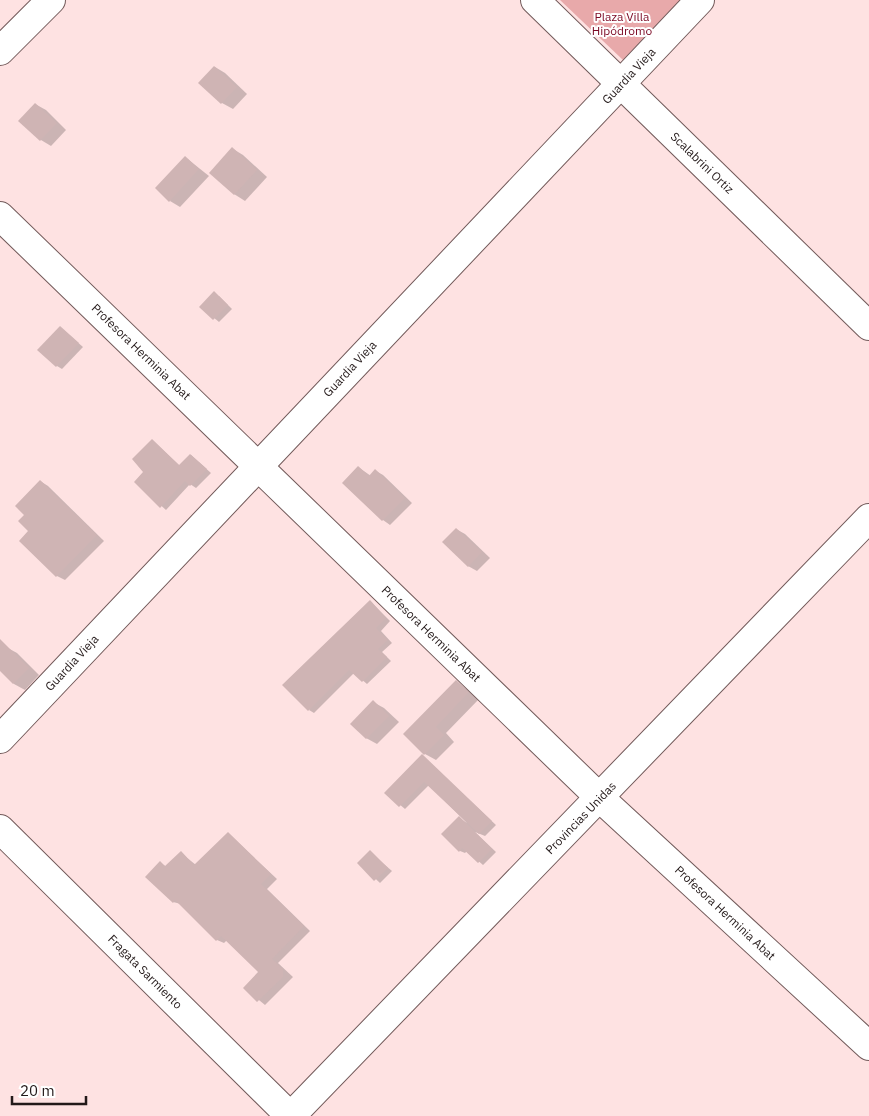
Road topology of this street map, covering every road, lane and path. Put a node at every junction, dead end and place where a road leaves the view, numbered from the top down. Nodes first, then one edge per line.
1 (51, 0) edge
2 (535, 0) edge
3 (700, 0) edge
4 (0, 51) edge
5 (621, 84) junction
6 (0, 216) edge
7 (869, 326) edge
8 (258, 466) junction
9 (869, 518) edge
10 (0, 739) edge
11 (600, 798) junction
12 (0, 829) edge
13 (869, 1046) edge
14 (290, 1116) edge

1 - 4 street
2 - 5 street, Scalabrini Ortiz
3 - 5 street, Guardia Vieja
5 - 7 street, Scalabrini Ortiz
5 - 8 street, Guardia Vieja
6 - 8 street, Profesora Herminia Abat
8 - 10 street, Guardia Vieja
8 - 11 street, Profesora Herminia Abat
9 - 11 street, Provincias Unidas
11 - 13 street, Profesora Herminia Abat
11 - 14 street, Provincias Unidas
12 - 14 street, Fragata Sarmiento

